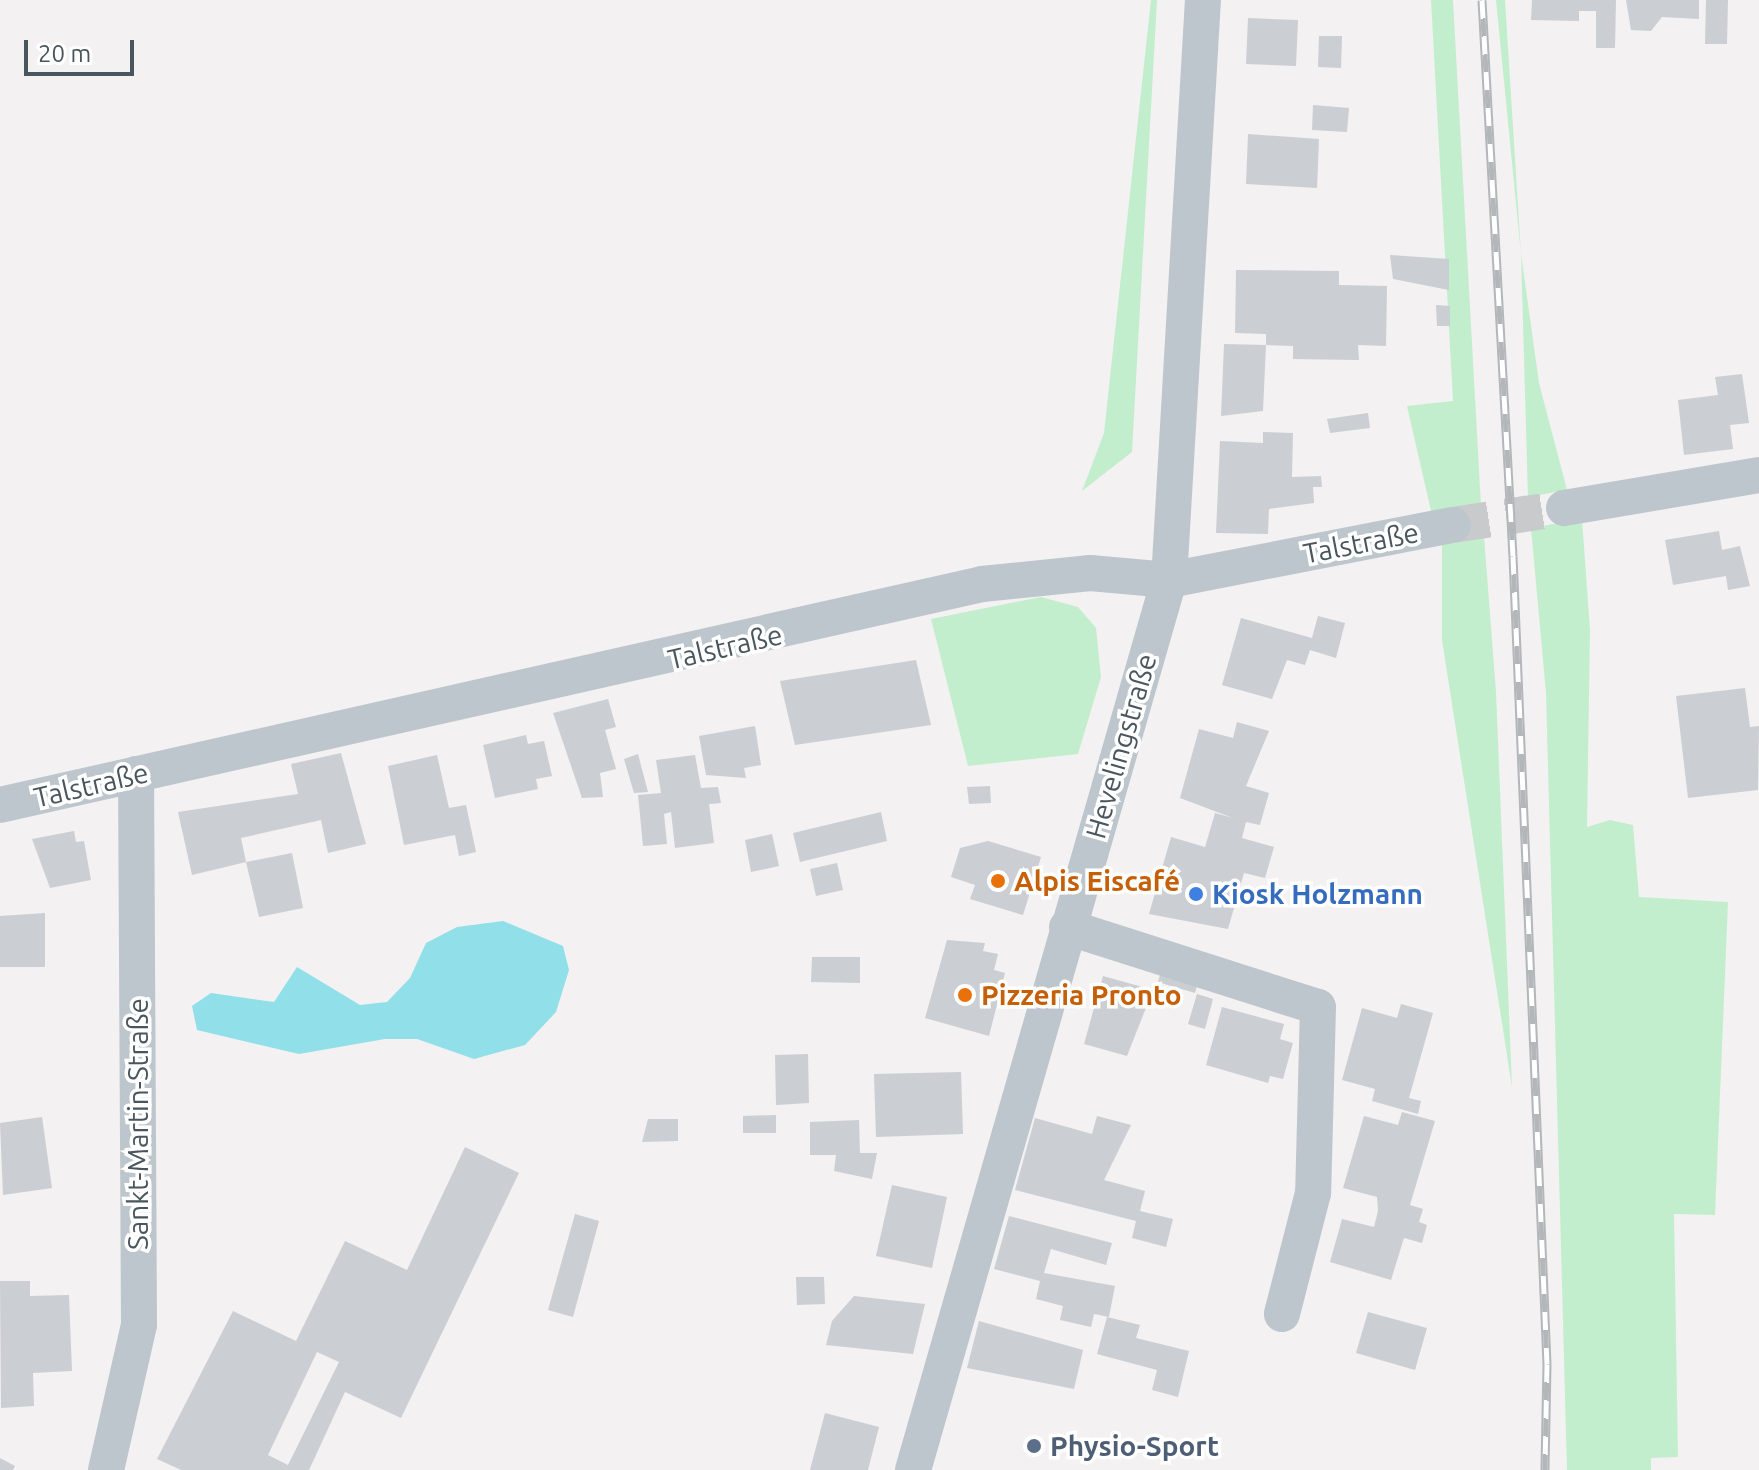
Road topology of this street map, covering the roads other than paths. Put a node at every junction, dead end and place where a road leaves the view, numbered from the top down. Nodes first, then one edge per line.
1 (1203, 0) edge
2 (1759, 475) edge
3 (1564, 508) tunnel mouth
4 (1453, 525) tunnel mouth
5 (1169, 580) junction
6 (136, 774) junction
7 (0, 805) edge
8 (1067, 927) junction
9 (1282, 1314) dead end
10 (106, 1470) edge
11 (913, 1470) edge

1 - 5 street, Hevelingstraße
2 - 3 street
4 - 5 street, Talstraße
5 - 6 street, Talstraße
5 - 8 street, Hevelingstraße
6 - 7 street, Talstraße
6 - 10 street, Sankt-Martin-Straße
8 - 9 street
8 - 11 street, Hevelingstraße

